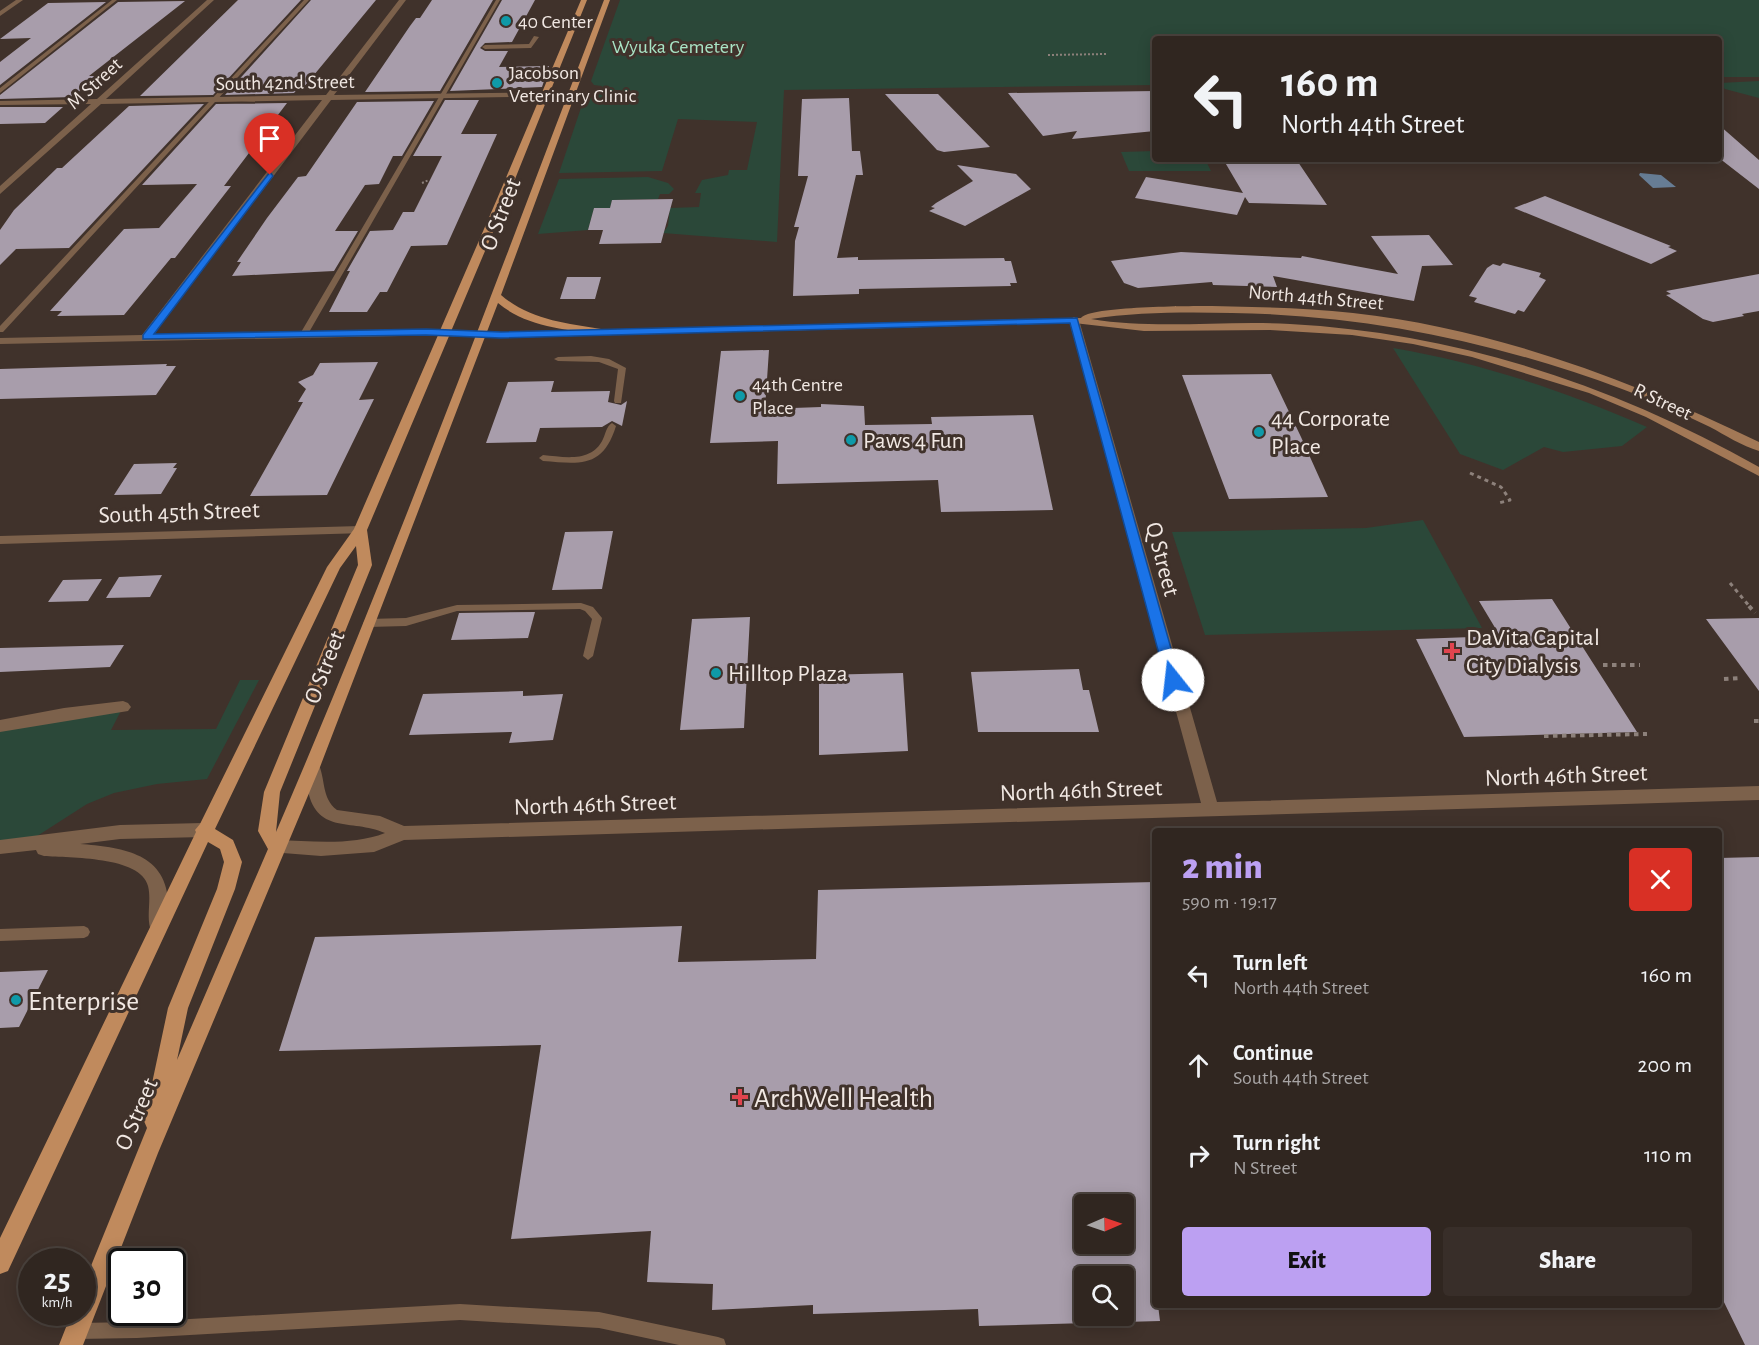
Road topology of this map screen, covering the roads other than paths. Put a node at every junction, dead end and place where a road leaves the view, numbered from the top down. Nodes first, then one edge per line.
1 (20, 0) edge
2 (115, 0) edge
3 (211, 0) edge
4 (307, 0) edge
5 (403, 0) edge
6 (498, 0) edge
7 (584, 0) edge
8 (607, 0) edge
9 (0, 14) edge
10 (536, 37) dead end
11 (485, 47) dead end
12 (0, 91) edge
13 (570, 94) junction
14 (543, 95) junction
15 (441, 96) junction
16 (328, 98) junction
17 (213, 100) junction
18 (99, 101) junction
19 (0, 103) edge
20 (0, 191) edge
21 (496, 296) junction
22 (1074, 320) junction
23 (0, 330) edge
24 (601, 332) junction
25 (445, 333) junction
26 (304, 334) junction
27 (482, 334) junction
28 (146, 337) junction
29 (0, 340) edge
30 (558, 359) dead end
31 (1552, 360) joint
32 (1546, 375) joint
33 (618, 401) dead end
34 (612, 426) dead end
35 (1759, 447) edge
36 (543, 458) dead end
37 (1759, 472) edge
38 (360, 530) junction
39 (0, 540) edge
40 (368, 623) junction
41 (588, 656) dead end
42 (123, 707) dead end
43 (0, 726) edge
44 (312, 767) junction
45 (1759, 793) edge
46 (1211, 810) junction
47 (203, 830) junction
48 (404, 833) junction
49 (0, 847) edge
50 (20, 847) junction
51 (276, 848) junction
52 (158, 927) junction
53 (84, 932) dead end
54 (0, 935) edge
55 (148, 1151) junction
56 (0, 1263) edge
57 (74, 1338) edge
58 (718, 1345) edge

1 - 9 street
2 - 12 lane
3 - 18 street, M Street
4 - 17 lane
5 - 16 street
6 - 15 lane
7 - 14 main road, O Street
8 - 13 main road, O Street
10 - 11 lane
13 - 14 street, South 42nd Street
13 - 21 main road, O Street
14 - 15 street, South 42nd Street
14 - 25 main road, O Street
15 - 16 street, South 42nd Street
15 - 26 lane
16 - 17 street, South 42nd Street
16 - 28 street
17 - 18 street, South 42nd Street
17 - 23 lane
18 - 19 street, South 42nd Street
18 - 20 street, M Street
21 - 24 main road
21 - 27 main road, O Street
22 - 24 main road, North 44th Street
22 - 31 main road, North 44th Street
22 - 32 main road, North 44th Street
22 - 46 street, Q Street
24 - 27 main road, North 44th Street
25 - 26 street
25 - 27 main road, North 44th Street
25 - 38 main road, O Street
26 - 28 street
27 - 40 main road, O Street
28 - 29 street
30 - 33 lane
31 - 35 main road, R Street
32 - 37 main road, R Street
34 - 36 lane
38 - 39 street, South 45th Street
38 - 47 main road, O Street
38 - 51 main road
40 - 41 lane
40 - 44 main road, O Street
42 - 43 street
44 - 48 street, North 46th Street
44 - 51 main road, O Street
45 - 46 street, North 46th Street
46 - 48 street, North 46th Street
47 - 50 street
47 - 52 main road, O Street
47 - 55 main road
48 - 51 street, North 46th Street
49 - 50 street
50 - 52 street
51 - 55 main road, O Street
52 - 56 main road, O Street
53 - 54 lane
55 - 57 main road, O Street
57 - 58 lane

